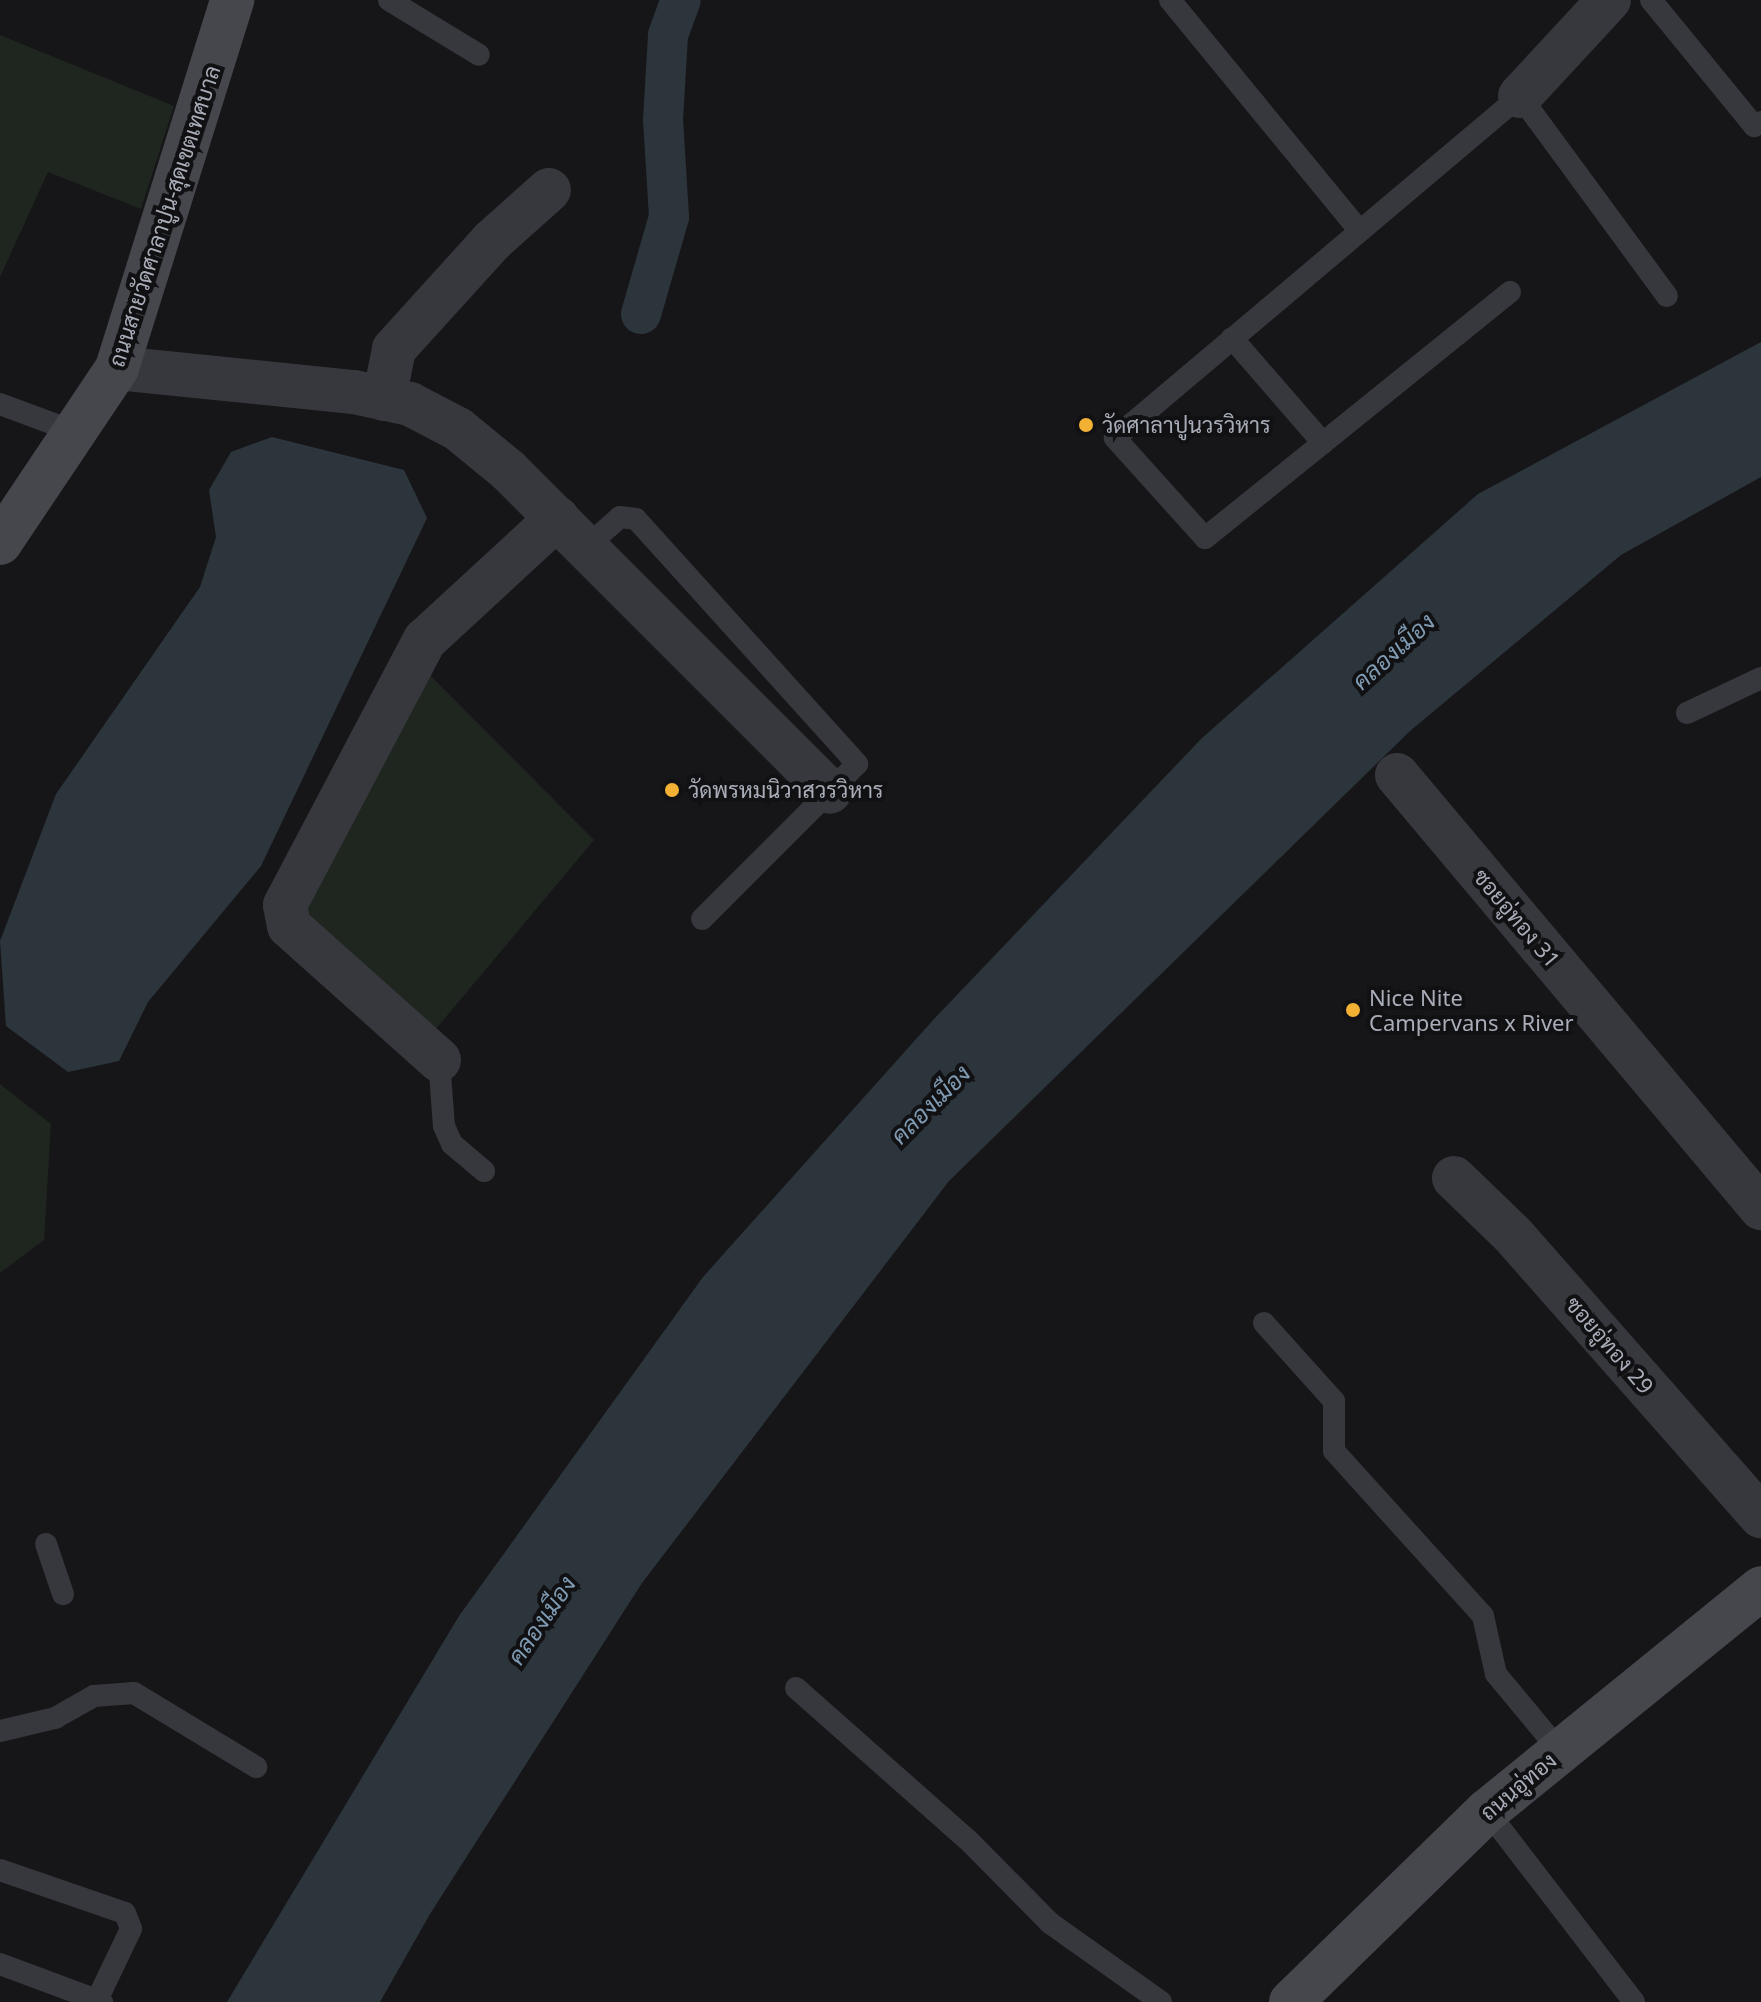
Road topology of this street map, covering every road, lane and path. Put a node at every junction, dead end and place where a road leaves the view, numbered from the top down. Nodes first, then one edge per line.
1 (232, 0) edge
2 (389, 0) edge
3 (1170, 0) edge
4 (1609, 0) edge
5 (1651, 0) edge
6 (479, 55) dead end
7 (1520, 96) junction
8 (1759, 129) edge
9 (549, 190) dead end
10 (1359, 230) junction
11 (1510, 292) dead end
12 (1667, 296) dead end
13 (1232, 338) junction
14 (117, 368) junction
15 (384, 399) junction
16 (0, 404) edge
17 (78, 433) junction
18 (1323, 443) junction
19 (571, 533) junction
20 (0, 543) edge
21 (1761, 678) edge
22 (1687, 713) dead end
23 (1397, 775) dead end
24 (830, 792) joint
25 (702, 919) dead end
26 (439, 1060) joint
27 (484, 1171) dead end
28 (1454, 1178) dead end
29 (1761, 1208) edge
30 (1264, 1323) dead end
31 (1761, 1516) edge
32 (46, 1544) dead end
33 (1761, 1588) edge
34 (63, 1594) dead end
35 (796, 1688) dead end
36 (0, 1731) edge
37 (1560, 1751) junction
38 (256, 1767) dead end
39 (1487, 1811) junction
40 (0, 1870) edge
41 (0, 1964) edge
42 (99, 2001) edge
43 (1161, 2002) edge
44 (1291, 2002) edge
45 (1634, 2002) edge

1 - 14 main road, ถนนสายวัดศาลาปูน-สุดเขตเทศบาล
2 - 6 lane
3 - 10 lane
4 - 7 street
5 - 8 lane
7 - 10 lane
7 - 12 lane
9 - 15 street
10 - 13 lane
11 - 18 lane
13 - 18 lane
13 - 18 lane
14 - 15 street
14 - 17 main road, ถนนสายวัดศาลาปูน-สุดเขตเทศบาล
15 - 19 street
16 - 17 lane
17 - 20 main road, ถนนสายวัดศาลาปูน-สุดเขตเทศบาล
19 - 24 street
19 - 26 street
21 - 22 lane
23 - 29 street, ซอยอู่ทอง 31
24 - 25 lane
26 - 27 lane
28 - 31 street, ซอยอู่ทอง 29
30 - 37 lane
32 - 34 lane
33 - 37 main road, ถนนอู่ทอง
35 - 43 lane
36 - 38 lane
37 - 39 main road, ถนนอู่ทอง
39 - 44 main road, ถนนอู่ทอง
39 - 45 lane
40 - 42 lane
41 - 42 lane

